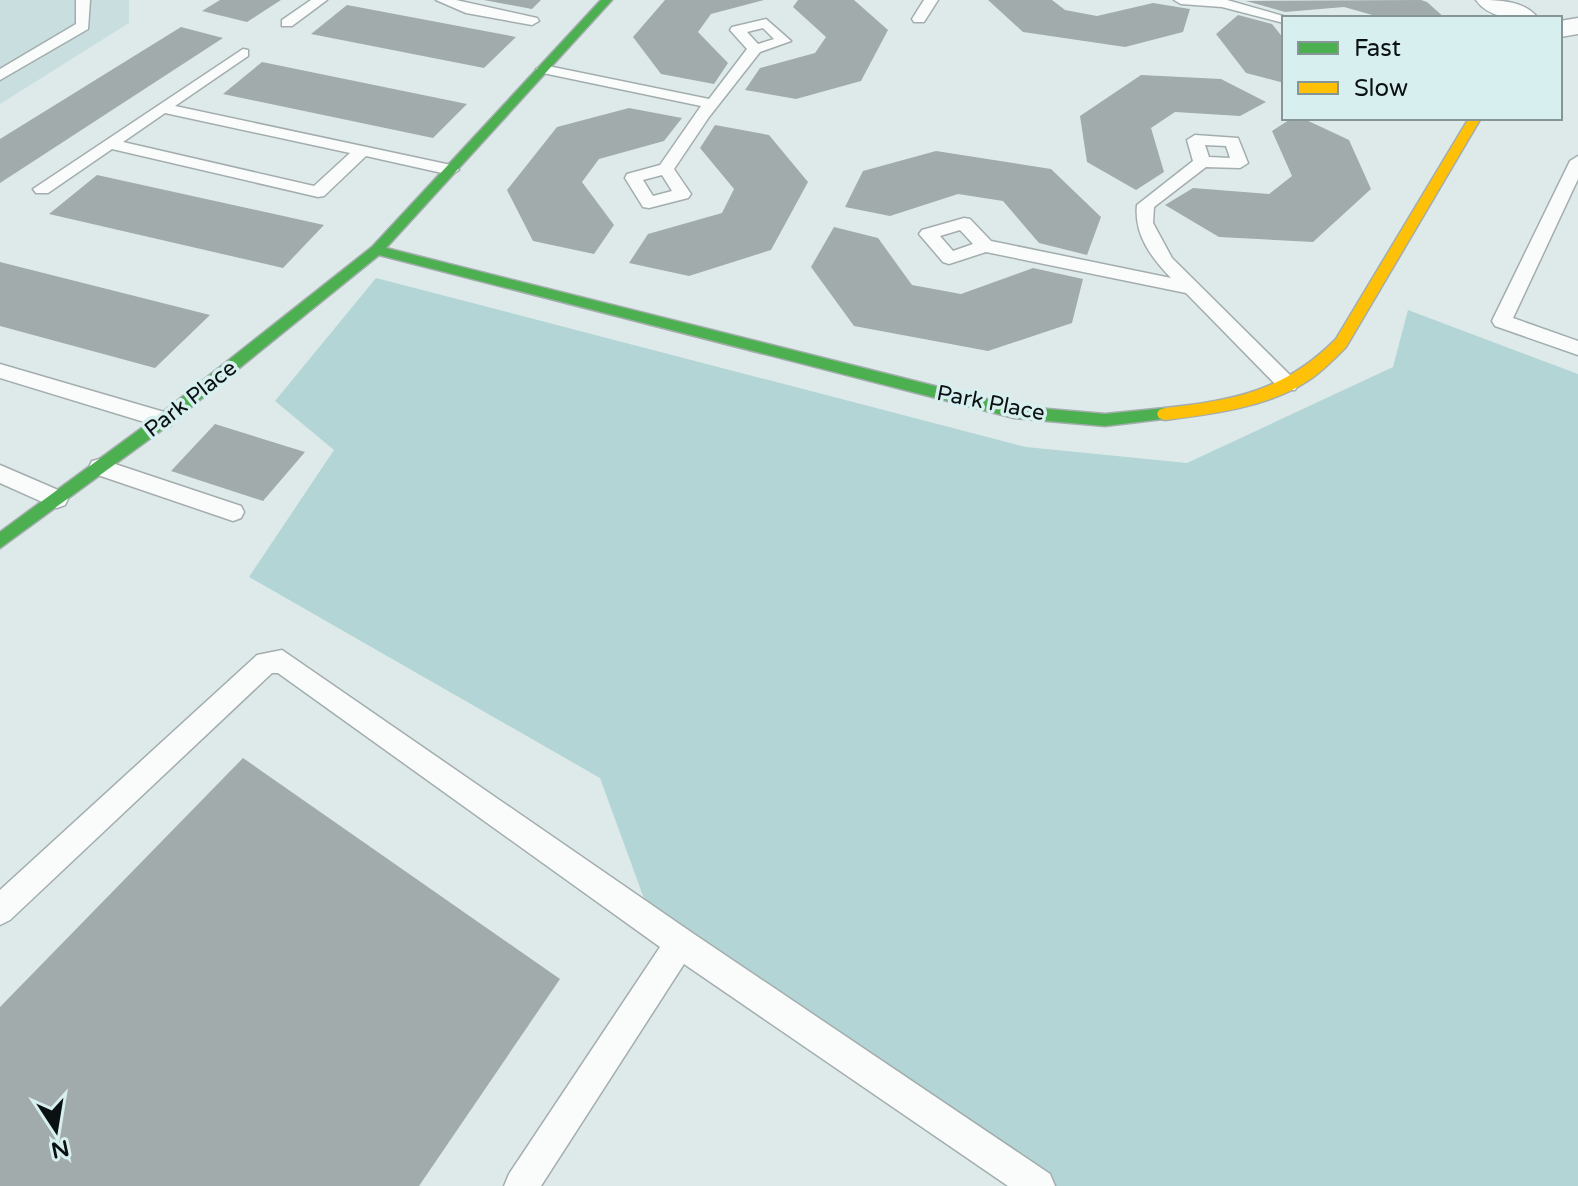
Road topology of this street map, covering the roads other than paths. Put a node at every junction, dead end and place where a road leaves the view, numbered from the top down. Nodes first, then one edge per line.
1 (83, 0) edge
2 (320, 0) edge
3 (443, 0) edge
4 (607, 0) edge
5 (931, 0) edge
6 (1181, 0) edge
7 (1489, 0) edge
8 (1222, 2) edge
9 (1521, 16) edge
10 (1282, 18) edge
11 (919, 19) dead end
12 (532, 21) dead end
13 (287, 23) dead end
14 (755, 49) dead end
15 (243, 53) dead end
16 (543, 69) junction
17 (0, 75) edge
18 (712, 104) junction
19 (164, 108) junction
20 (1474, 120) edge
21 (111, 144) junction
22 (363, 150) junction
23 (1578, 161) edge
24 (1202, 162) dead end
25 (666, 169) dead end
26 (451, 170) junction
27 (42, 189) dead end
28 (985, 246) dead end
29 (377, 250) junction
30 (1191, 288) junction
31 (1578, 348) edge
32 (0, 371) edge
33 (1288, 385) junction
34 (164, 420) junction
35 (100, 467) junction
36 (0, 474) edge
37 (57, 499) junction
38 (233, 512) dead end
39 (0, 541) edge
40 (0, 910) edge
41 (680, 943) junction
42 (521, 1186) edge
43 (1038, 1186) edge

1 - 17 lane
2 - 13 lane
3 - 12 lane
4 - 16 street, Park Place
5 - 11 lane
6 - 8 lane
7 - 9 street
8 - 10 lane
14 - 18 lane
15 - 19 lane
16 - 18 lane
16 - 26 street, Park Place
18 - 25 lane
19 - 21 lane
19 - 22 lane
20 - 33 street, Park Place
21 - 22 lane
21 - 27 lane
22 - 26 lane
23 - 31 lane
24 - 30 lane
26 - 29 street, Park Place
28 - 30 lane
29 - 33 street, Park Place
29 - 34 street, Park Place
30 - 33 lane
32 - 34 lane
34 - 35 street, Park Place
35 - 37 street, Park Place
35 - 38 lane
36 - 37 lane
37 - 39 street, Park Place
40 - 41 lane
41 - 42 lane
41 - 43 lane

